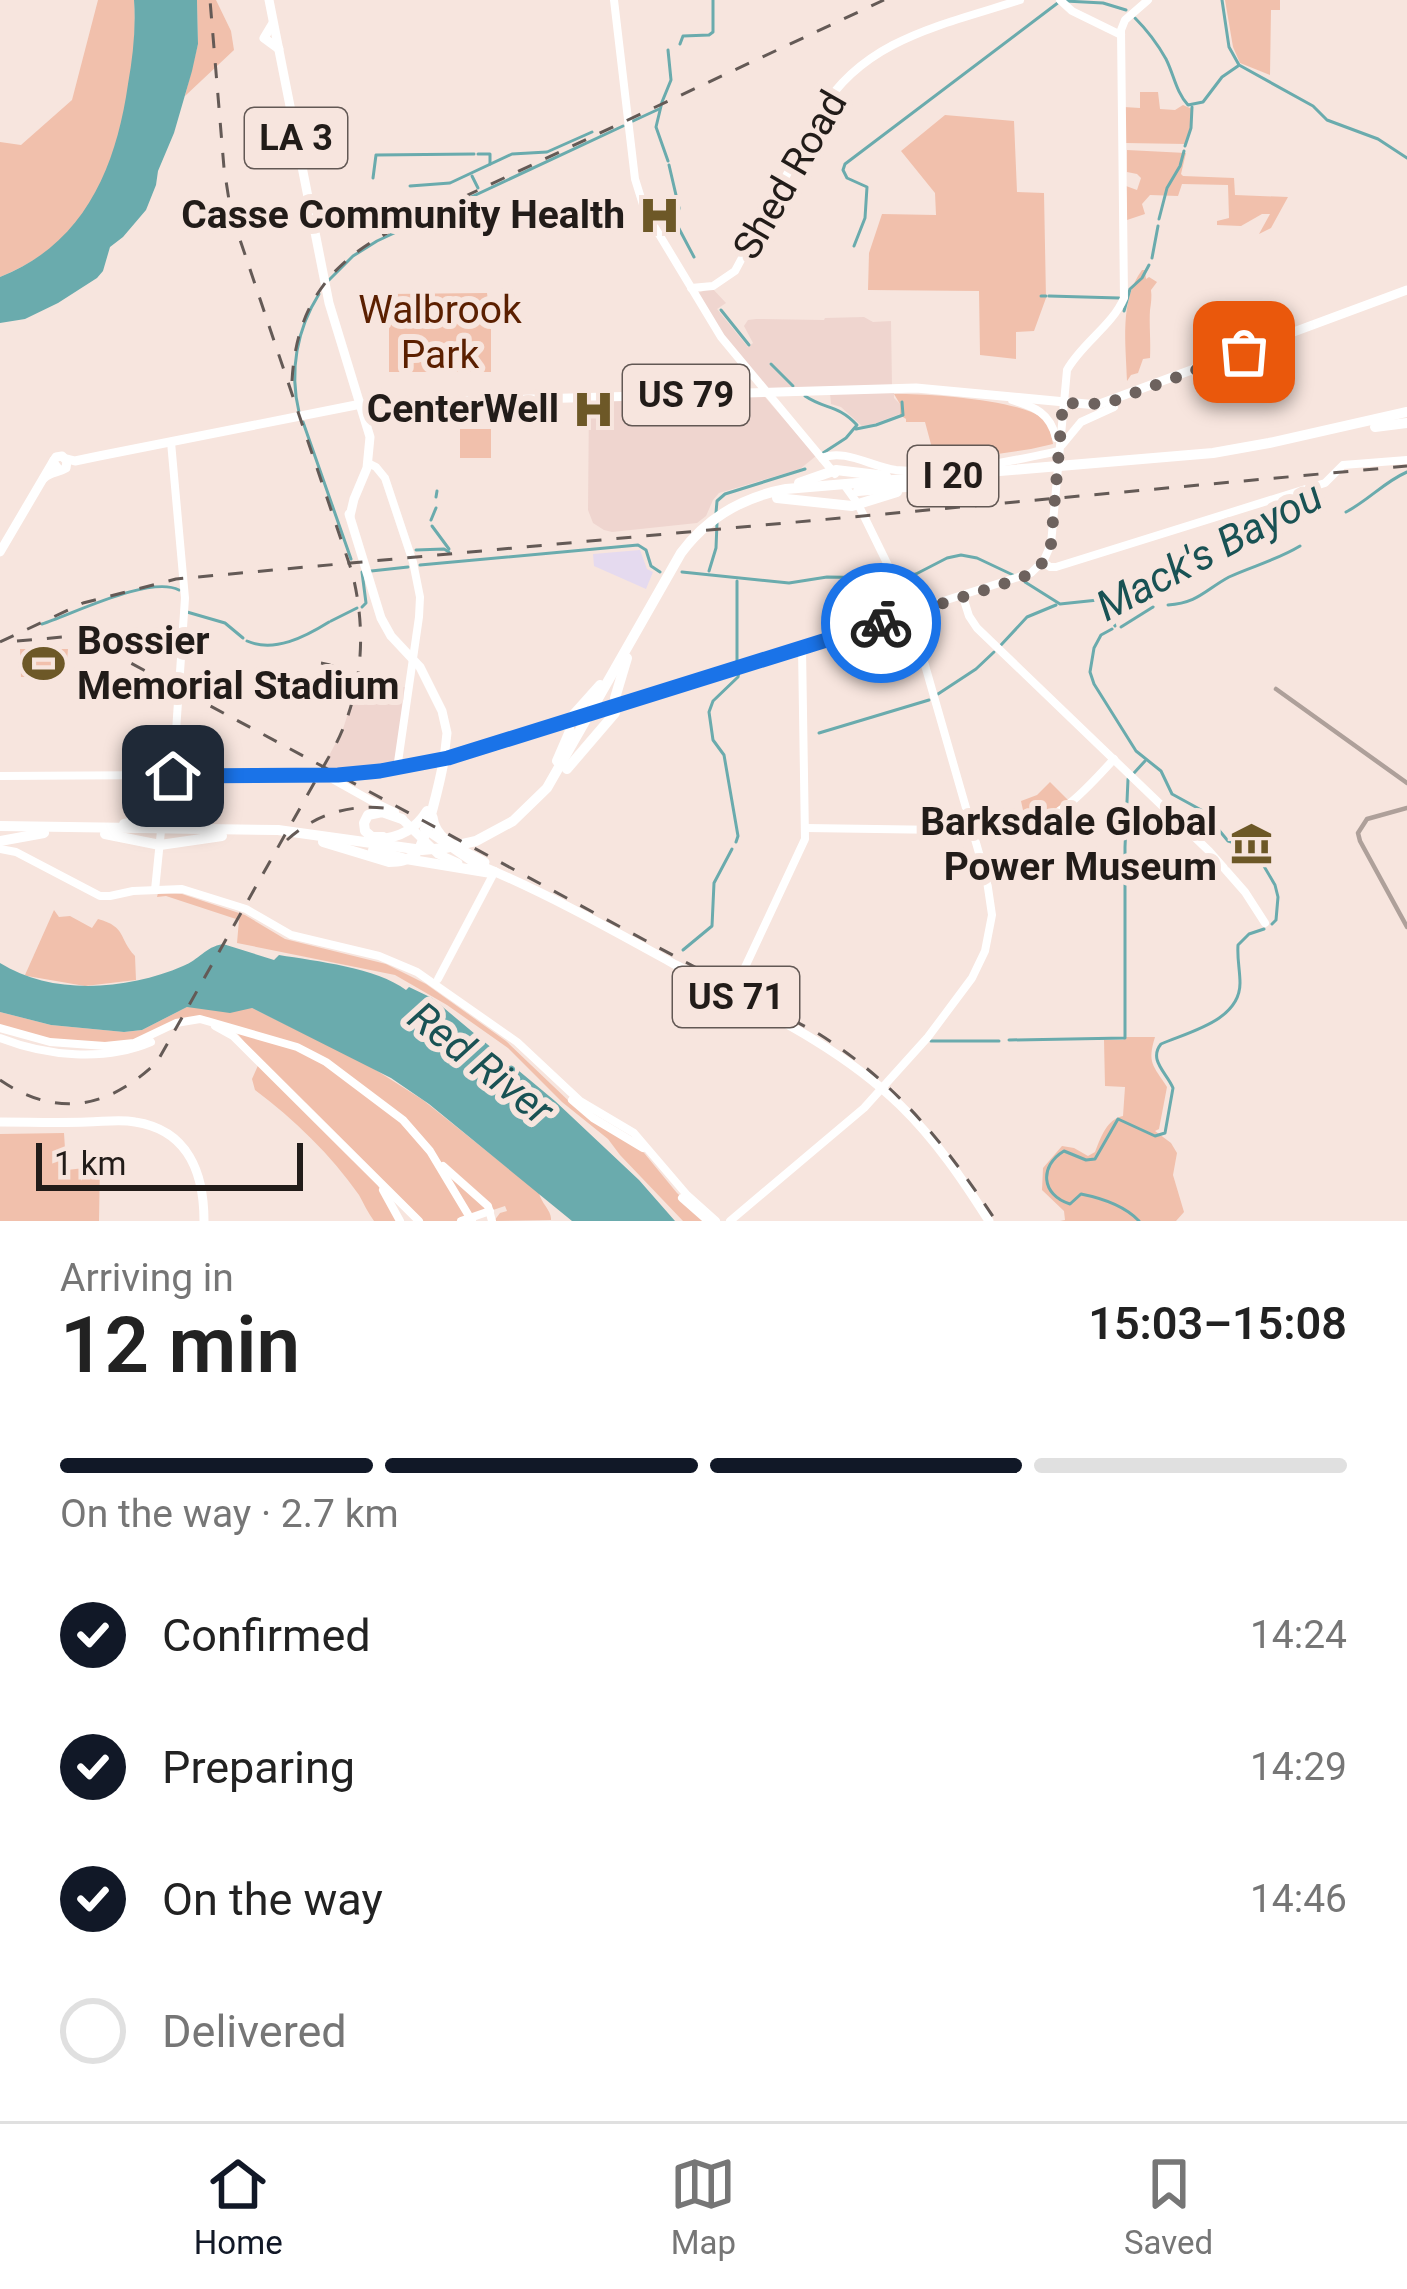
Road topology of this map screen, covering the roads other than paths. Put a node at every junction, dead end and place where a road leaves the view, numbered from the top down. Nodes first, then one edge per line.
1 (269, 0) edge
2 (614, 0) edge
3 (1020, 0) edge
4 (1060, 0) edge
5 (1148, 0) edge
6 (1121, 35) junction
7 (691, 288) junction
8 (1407, 293) edge
9 (754, 378) junction
10 (765, 392) junction
11 (780, 392) junction
12 (749, 393) junction
13 (999, 396) junction
14 (776, 404) junction
15 (358, 405) junction
16 (1063, 406) junction
17 (1114, 406) junction
18 (1407, 416) edge
19 (171, 442) junction
20 (1059, 452) junction
21 (822, 458) junction
22 (1407, 460) edge
23 (367, 464) junction
24 (1057, 471) junction
25 (920, 478) junction
26 (832, 481) junction
27 (858, 493) junction
28 (777, 498) junction
29 (726, 514) junction
30 (695, 539) junction
31 (0, 552) edge
32 (1043, 562) junction
33 (978, 592) junction
34 (963, 597) junction
35 (944, 603) junction
36 (910, 613) junction
37 (969, 614) junction
38 (398, 642) junction
39 (416, 642) junction
40 (630, 648) junction
41 (802, 648) junction
42 (413, 659) junction
43 (619, 662) junction
44 (425, 676) junction
45 (411, 677) junction
46 (597, 706) junction
47 (617, 706) junction
48 (576, 722) junction
49 (400, 750) junction
50 (1117, 762) junction
51 (438, 763) junction
52 (415, 765) junction
53 (397, 769) junction
54 (380, 771) junction
55 (0, 776) edge
56 (173, 776) junction
57 (344, 780) junction
58 (550, 790) junction
59 (435, 795) junction
60 (374, 802) junction
61 (401, 819) junction
62 (0, 825) edge
63 (160, 826) junction
64 (805, 828) junction
65 (54, 832) junction
66 (974, 832) junction
67 (233, 833) junction
68 (308, 836) junction
69 (487, 838) junction
70 (409, 842) junction
71 (358, 845) junction
72 (0, 846) edge
73 (472, 862) junction
74 (493, 872) junction
75 (157, 876) junction
76 (515, 879) junction
77 (171, 889) junction
78 (155, 890) junction
79 (1266, 922) dead end
80 (438, 979) dead end
81 (732, 995) junction
82 (207, 1024) junction
83 (0, 1028) edge
84 (230, 1031) junction
85 (0, 1037) edge
86 (248, 1052) junction
87 (259, 1063) junction
88 (881, 1089) junction
89 (0, 1124) edge
90 (430, 1151) junction
91 (367, 1170) junction
92 (464, 1216) edge
93 (491, 1216) edge
94 (202, 1221) edge
95 (400, 1221) edge
96 (419, 1221) edge
97 (472, 1221) edge
98 (712, 1221) edge
99 (730, 1221) edge
100 (989, 1221) edge

1 - 15 main road, LA 3
2 - 7 main road
3 - 7 main road, Shed Road
4 - 6 main road
5 - 6 main road
6 - 16 main road
7 - 9 main road
8 - 16 main road, US 79
8 - 17 main road, US 79
9 - 10 main road
9 - 12 main road
10 - 11 main road, US 79
10 - 12 main road, US 79
10 - 14 main road
11 - 13 main road, US 79
11 - 14 main road
12 - 15 main road, US 79
13 - 16 main road, US 79
13 - 20 main road
14 - 21 main road
15 - 19 main road
15 - 23 main road, LA 3
16 - 17 main road, US 79
16 - 20 main road
17 - 20 main road
18 - 24 highway, I 20
19 - 31 main road
19 - 56 main road
20 - 21 main road
20 - 32 main road
21 - 26 highway
22 - 32 main road
23 - 38 main road, LA 3
23 - 39 main road
24 - 25 highway, I 20
24 - 27 highway, I 20
25 - 26 highway
25 - 27 highway, I 20
26 - 27 highway, I 20
26 - 27 main road
26 - 28 highway, I 20
26 - 29 highway, I 20
27 - 28 highway
27 - 36 main road
28 - 29 highway, I 20
29 - 30 highway, I 20
30 - 40 highway, I 20
30 - 43 highway, I 20
32 - 33 main road
33 - 34 main road
33 - 37 main road
34 - 35 main road
34 - 37 main road
35 - 36 main road
35 - 37 main road
36 - 41 main road
36 - 66 main road
37 - 50 main road
38 - 39 main road
38 - 42 main road, LA 3
39 - 42 main road
40 - 46 highway, I 20
40 - 47 highway
41 - 47 main road
41 - 64 main road
42 - 44 main road, LA 3
42 - 45 main road
43 - 46 highway, I 20
43 - 48 highway
44 - 45 main road
44 - 51 main road, LA 3
45 - 49 main road
46 - 48 highway, I 20
47 - 48 main road
47 - 58 highway
48 - 51 main road
48 - 58 highway, I 20
48 - 69 highway, I 20
49 - 52 main road
49 - 53 main road
49 - 54 main road
50 - 66 main road
50 - 79 main road
51 - 52 main road
51 - 59 highway
52 - 53 main road
53 - 54 main road
54 - 57 main road
55 - 56 main road
56 - 57 main road
56 - 63 main road
57 - 60 main road
58 - 69 highway, I 20
59 - 68 highway
59 - 70 highway
59 - 76 main road
60 - 61 main road
60 - 73 main road
61 - 70 highway
61 - 74 main road
62 - 63 highway
62 - 65 highway
63 - 65 highway
63 - 67 highway
63 - 67 highway
63 - 75 main road
64 - 66 main road
64 - 81 main road
65 - 72 highway
66 - 88 main road
67 - 68 highway, I 20
68 - 70 highway, I 20
68 - 70 highway
68 - 71 highway, I 20
69 - 70 highway, I 20
70 - 71 highway, I 20
70 - 73 highway, US 71
71 - 74 highway, US 71
72 - 78 main road
73 - 74 main road, US 71
74 - 76 main road, US 71
74 - 80 main road
75 - 77 main road
75 - 78 main road
76 - 81 main road, US 71
77 - 78 main road
77 - 98 main road
81 - 88 main road, US 71
82 - 84 main road
82 - 85 main road
82 - 86 main road
83 - 84 main road
84 - 86 main road
84 - 87 main road
84 - 90 main road
86 - 87 main road
87 - 91 main road
88 - 99 main road
88 - 100 main road, US 71
89 - 94 main road
90 - 92 main road
90 - 93 main road
91 - 95 main road
91 - 96 main road
92 - 93 main road
92 - 97 main road
93 - 97 main road

